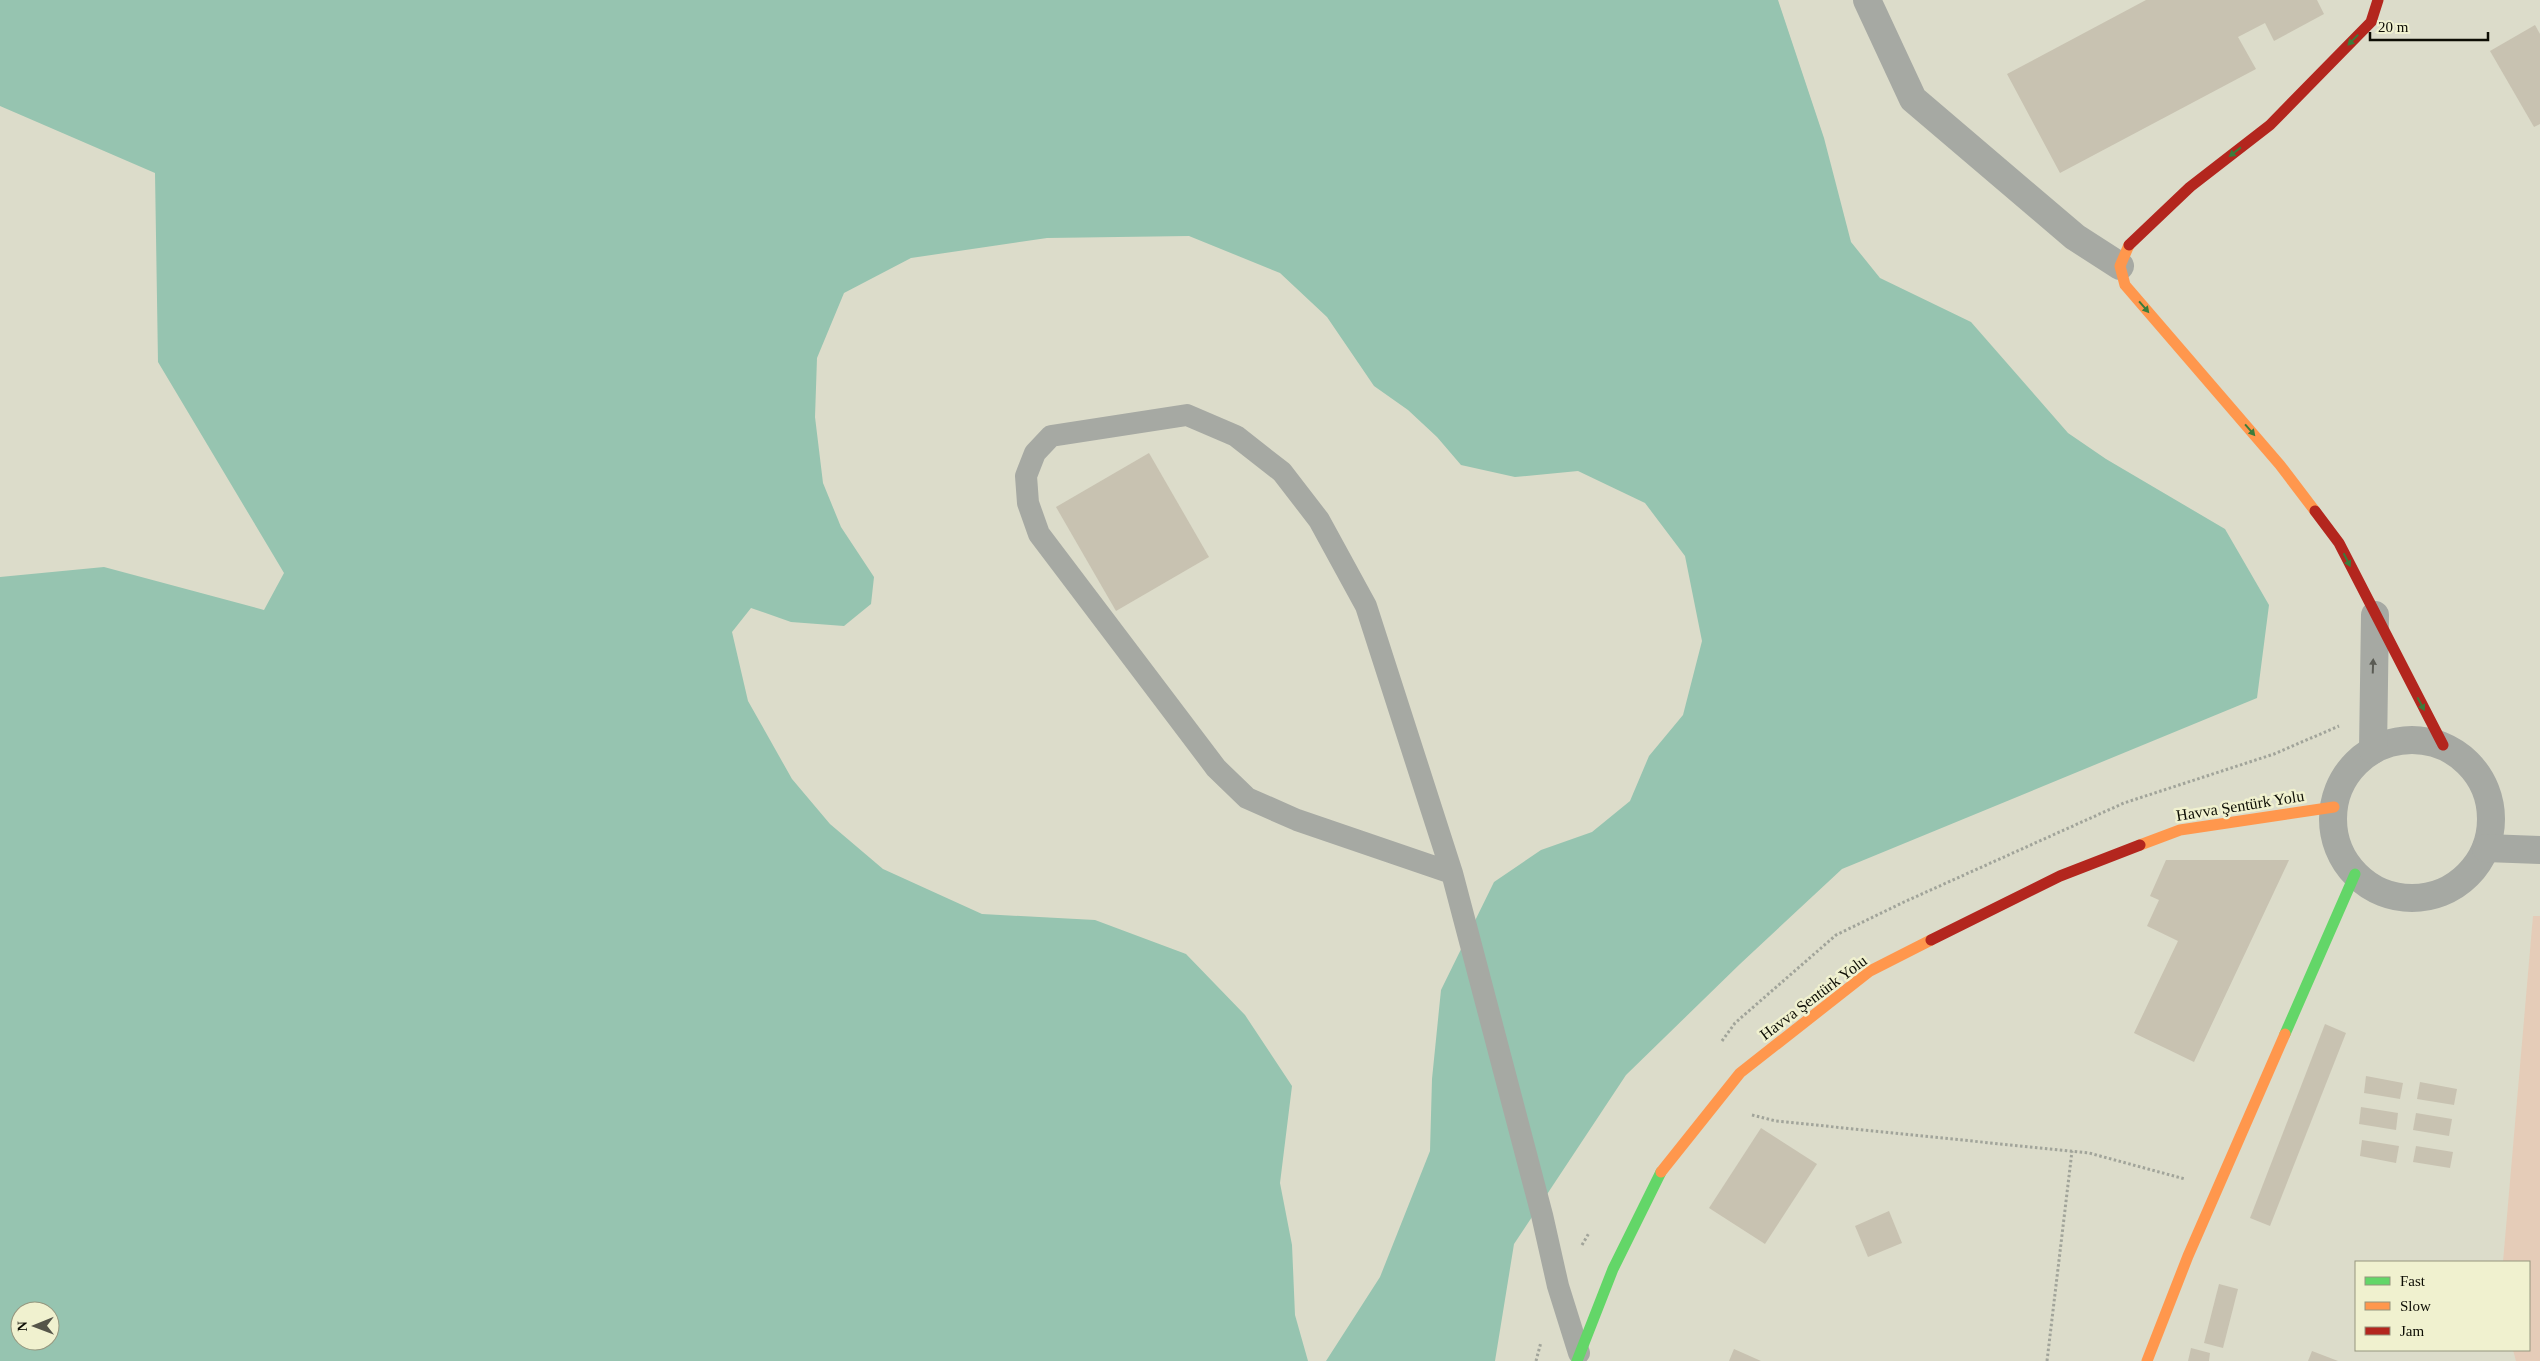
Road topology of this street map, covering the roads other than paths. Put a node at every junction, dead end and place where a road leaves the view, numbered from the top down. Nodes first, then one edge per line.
1 (1867, 0) edge
2 (2378, 0) edge
3 (2120, 266) junction
4 (2375, 615) junction
5 (2443, 745) junction
6 (2373, 750) junction
7 (2334, 807) junction
8 (2486, 848) junction
9 (2540, 850) edge
10 (1452, 873) junction
11 (2355, 874) junction
12 (1578, 1357) edge
13 (2147, 1361) edge

1 - 3 street
2 -> 3 street
3 -> 4 street
4 -> 5 street
6 -> 4 street
5 - 6 street
5 - 8 street
6 - 7 street
7 - 11 street
7 - 12 street, Havva Şentürk Yolu
8 - 9 street
8 - 11 street
10 - 10 lane
10 - 12 lane
11 - 13 street

